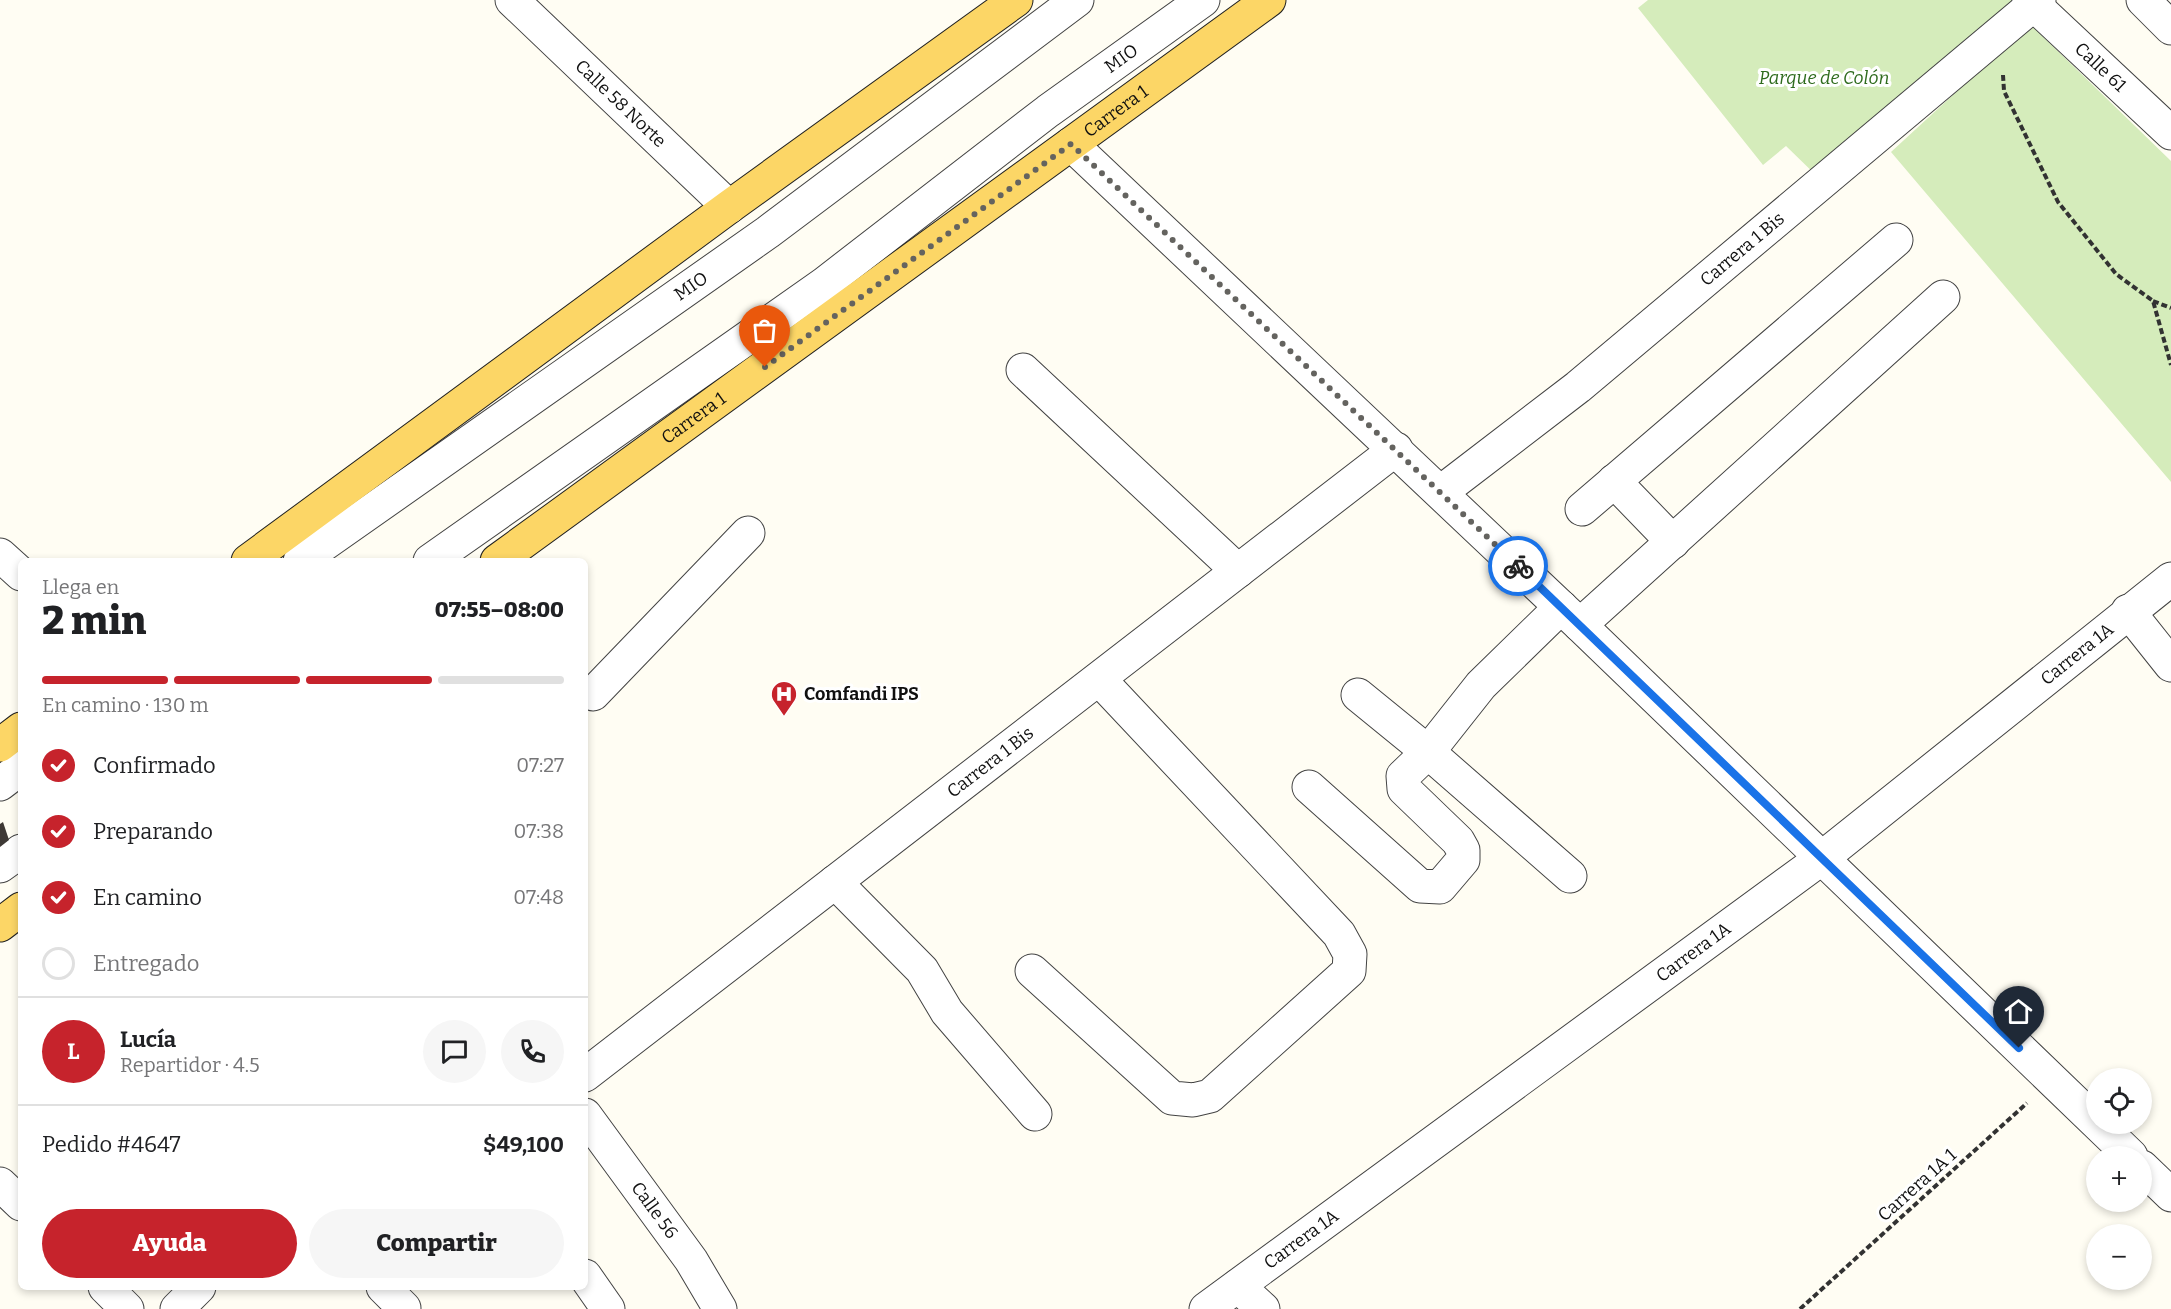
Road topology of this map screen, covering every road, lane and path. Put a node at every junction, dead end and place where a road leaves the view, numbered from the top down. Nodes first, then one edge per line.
1 (512, 0) edge
2 (1016, 0) edge
3 (1077, 0) edge
4 (1203, 0) edge
5 (1269, 0) edge
6 (2143, 0) edge
7 (2034, 1) edge
8 (2171, 28) edge
9 (2000, 32) junction
10 (2171, 133) edge
11 (1071, 144) junction
12 (729, 207) junction
13 (1896, 240) dead end
14 (1943, 297) dead end
15 (2153, 301) junction
16 (2171, 308) edge
17 (2171, 364) edge
18 (1023, 370) dead end
19 (1396, 449) junction
20 (1614, 481) junction
21 (1441, 492) junction
22 (1582, 508) dead end
23 (748, 533) dead end
24 (1672, 542) junction
25 (0, 555) edge
26 (252, 558) edge
27 (304, 558) edge
28 (434, 558) edge
29 (501, 558) edge
30 (18, 571) edge
31 (1238, 571) junction
32 (2171, 579) edge
33 (2128, 611) junction
34 (1571, 616) junction
35 (2171, 665) edge
36 (1099, 679) junction
37 (588, 694) edge
38 (1358, 695) dead end
39 (18, 731) edge
40 (0, 745) edge
41 (1428, 752) junction
42 (18, 770) edge
43 (0, 784) edge
44 (1309, 787) dead end
45 (18, 853) edge
46 (1822, 858) junction
47 (0, 866) edge
48 (1570, 876) dead end
49 (835, 882) junction
50 (18, 911) edge
51 (0, 925) edge
52 (1032, 971) dead end
53 (588, 1073) edge
54 (2052, 1080) junction
55 (1035, 1114) dead end
56 (588, 1118) edge
57 (2121, 1146) edge
58 (0, 1184) edge
59 (18, 1201) edge
60 (588, 1280) edge
61 (1238, 1286) junction
62 (108, 1290) edge
63 (196, 1290) edge
64 (127, 1309) edge
65 (177, 1309) edge
66 (608, 1309) edge
67 (720, 1309) edge
68 (1206, 1309) edge
69 (1263, 1309) edge
70 (1800, 1309) edge

1 - 12 street, Calle 58 Norte
2 - 12 main road
3 - 27 street, MIO
4 - 28 street, MIO
5 - 11 main road, Carrera 1
6 - 8 street
7 - 9 street, Carrera 1 Bis
7 - 10 street, Calle 61
9 - 15 path
9 - 21 street, Carrera 1 Bis
11 - 19 street
11 - 29 main road, Carrera 1
12 - 26 main road
13 - 20 street
14 - 24 street
15 - 16 path
15 - 17 path
18 - 31 street
19 - 21 street
19 - 31 street, Carrera 1 Bis
20 - 22 street
20 - 24 street
21 - 34 street
23 - 37 street
24 - 34 street
25 - 30 street
31 - 36 street, Carrera 1 Bis
32 - 33 street, Carrera 1A
33 - 35 street
33 - 46 street, Carrera 1A
34 - 41 street
34 - 46 street
36 - 49 street, Carrera 1 Bis
36 - 52 street
38 - 41 street
39 - 40 main road
41 - 44 street
41 - 48 street
42 - 43 street
45 - 47 street
46 - 54 street
46 - 61 street, Carrera 1A
49 - 53 street, Carrera 1 Bis
49 - 55 street
50 - 51 main road
54 - 57 street
54 - 70 path, Carrera 1A 1
56 - 67 street, Calle 56
58 - 59 street
60 - 66 street
61 - 68 street, Carrera 1A
61 - 69 street
62 - 64 street
63 - 65 street

